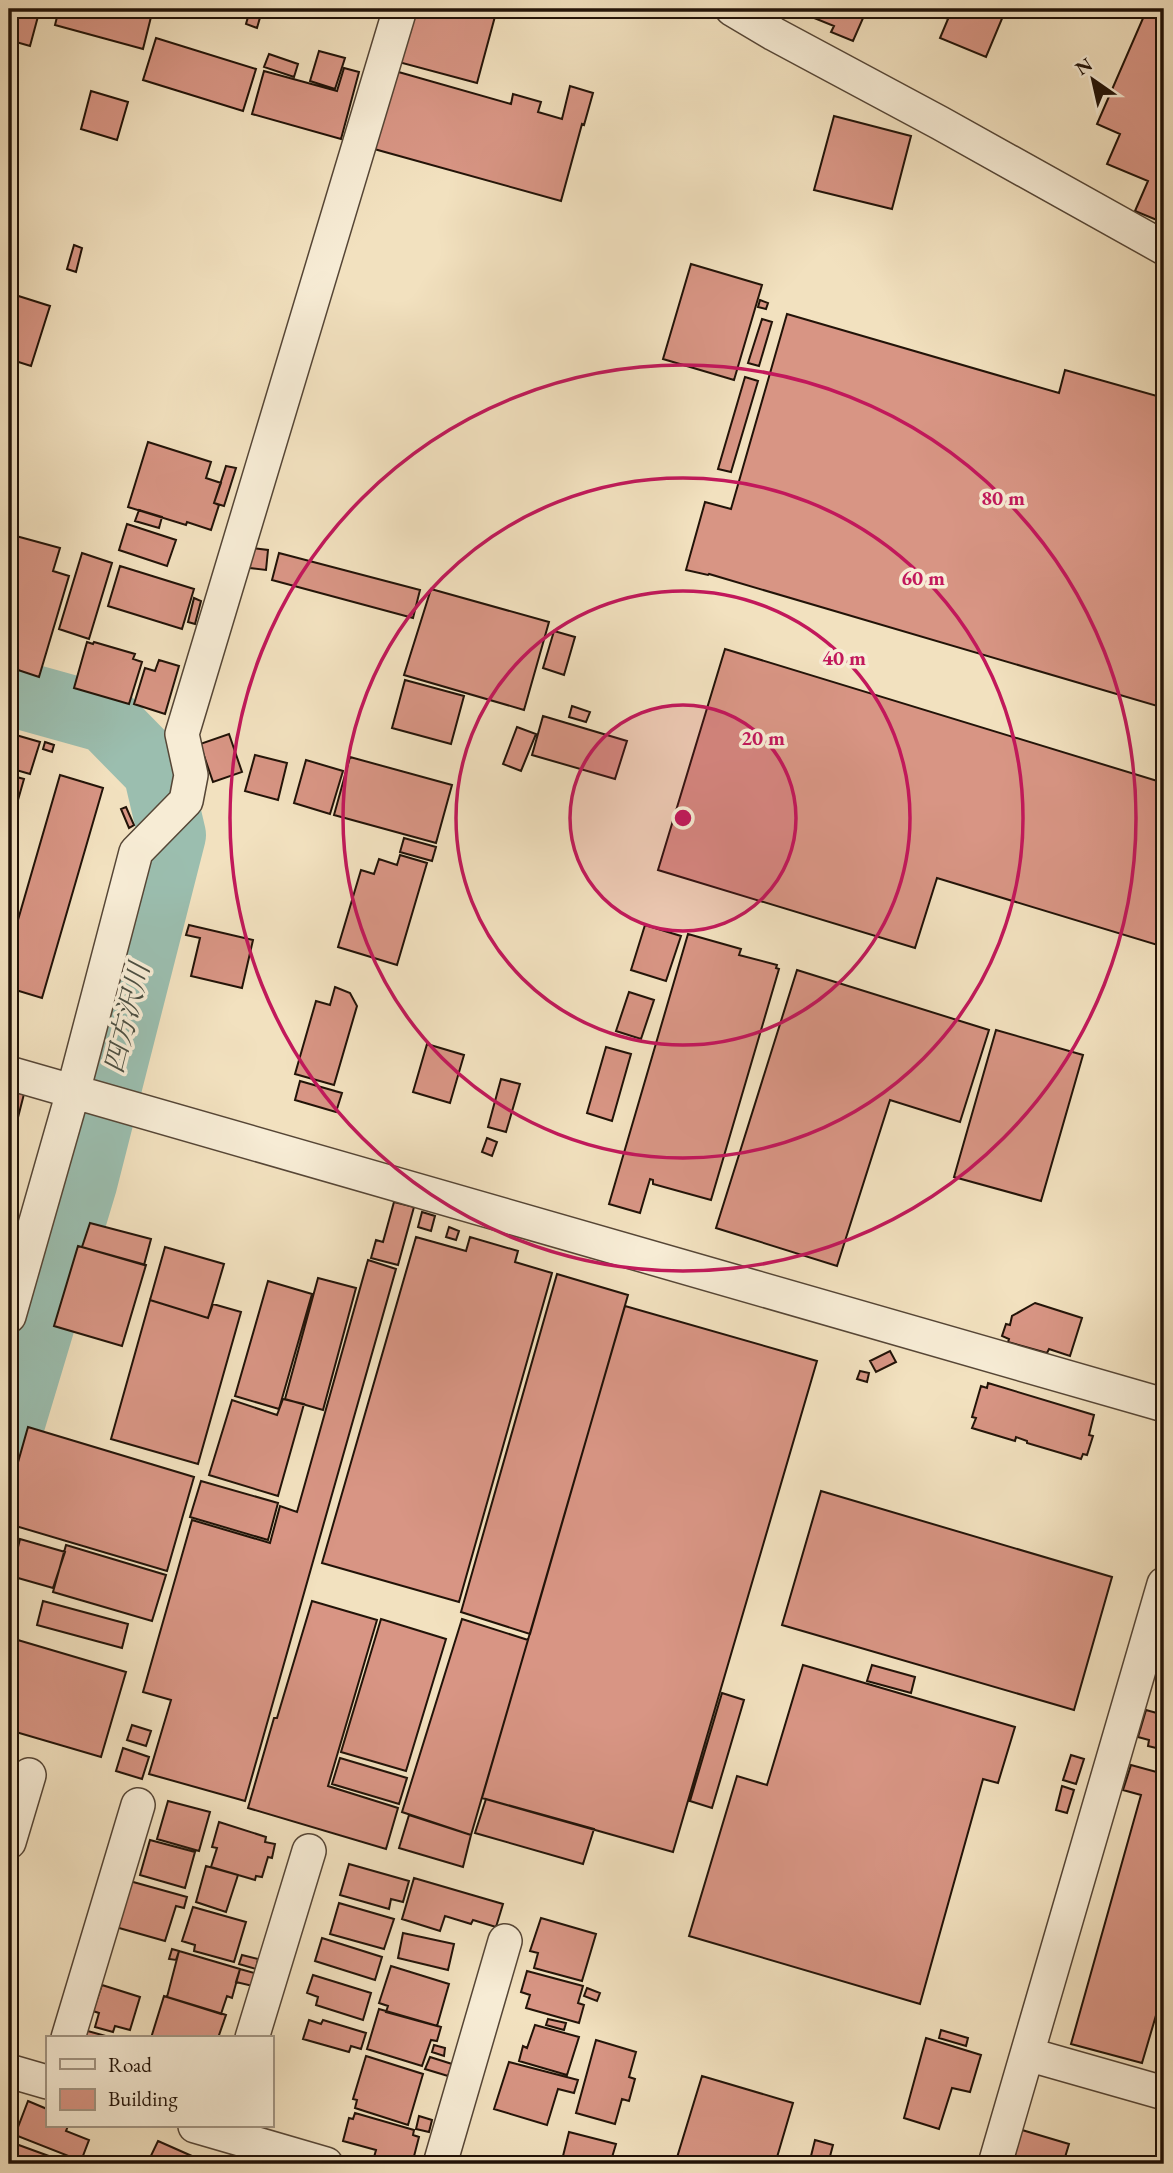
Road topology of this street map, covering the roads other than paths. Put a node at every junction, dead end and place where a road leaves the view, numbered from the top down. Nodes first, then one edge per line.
1 (400, 9) edge
2 (732, 9) edge
3 (779, 21) edge
4 (1164, 248) edge
5 (9, 1073) edge
6 (73, 1092) junction
7 (9, 1316) edge
8 (1164, 1405) edge
9 (1164, 1584) edge
10 (29, 1775) dead end
11 (138, 1805) dead end
12 (9, 1842) edge
13 (309, 1851) dead end
14 (505, 1941) dead end
15 (69, 2036) edge
16 (253, 2036) edge
17 (1027, 2054) junction
18 (9, 2071) edge
19 (46, 2082) edge
20 (1164, 2093) edge
21 (215, 2128) edge
22 (326, 2164) edge
23 (440, 2164) edge
24 (995, 2164) edge

1 - 6 street
2 - 3 street
3 - 4 street
5 - 6 street
6 - 7 street
6 - 8 street
9 - 17 street
10 - 12 street
11 - 15 street
13 - 16 street
14 - 23 street
17 - 20 street
17 - 24 street
18 - 19 street
21 - 22 street

